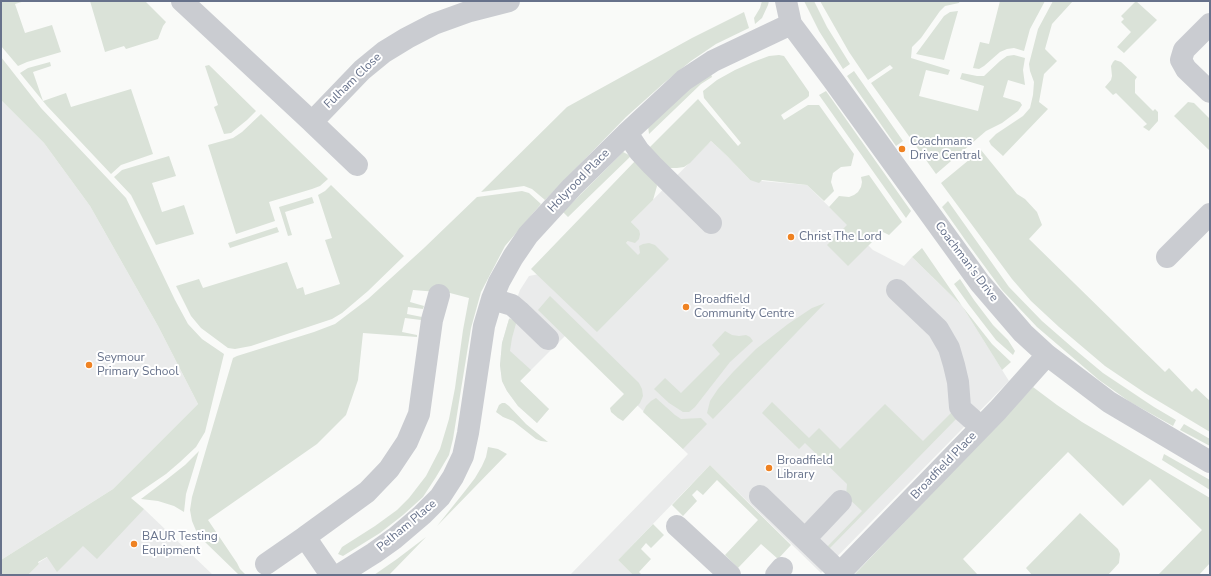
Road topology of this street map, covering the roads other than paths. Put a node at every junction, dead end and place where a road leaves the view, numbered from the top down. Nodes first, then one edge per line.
1 (182, 1) edge
2 (509, 1) edge
3 (786, 1) edge
4 (790, 24) junction
5 (1203, 31) edge
6 (1210, 92) edge
7 (312, 122) junction
8 (626, 133) junction
9 (357, 165) dead end
10 (1210, 214) edge
11 (711, 223) dead end
12 (1166, 257) dead end
13 (897, 290) dead end
14 (439, 295) dead end
15 (492, 299) junction
16 (548, 339) dead end
17 (1047, 355) junction
18 (471, 416) joint
19 (981, 427) junction
20 (1210, 462) edge
21 (760, 496) dead end
22 (841, 501) dead end
23 (677, 526) dead end
24 (306, 538) junction
25 (805, 539) junction
26 (266, 564) dead end
27 (839, 574) edge
28 (331, 575) edge
29 (339, 575) edge
30 (730, 575) edge

1 - 7 street
2 - 7 street, Fulham Close
3 - 4 street, Coachman's Drive
4 - 8 street, Holyrood Place
4 - 17 street, Coachman's Drive
5 - 6 street
7 - 9 street
8 - 11 street
8 - 15 street, Holyrood Place
10 - 12 street
13 - 19 street
14 - 24 street
15 - 16 street
15 - 18 street, Holyrood Place
17 - 19 street, Broadfield Place
17 - 20 street, Coachman's Drive
18 - 29 street, Pelham Place
19 - 27 street, Broadfield Place
21 - 25 street
22 - 25 street
23 - 30 street
24 - 26 street
24 - 28 street
25 - 27 street

